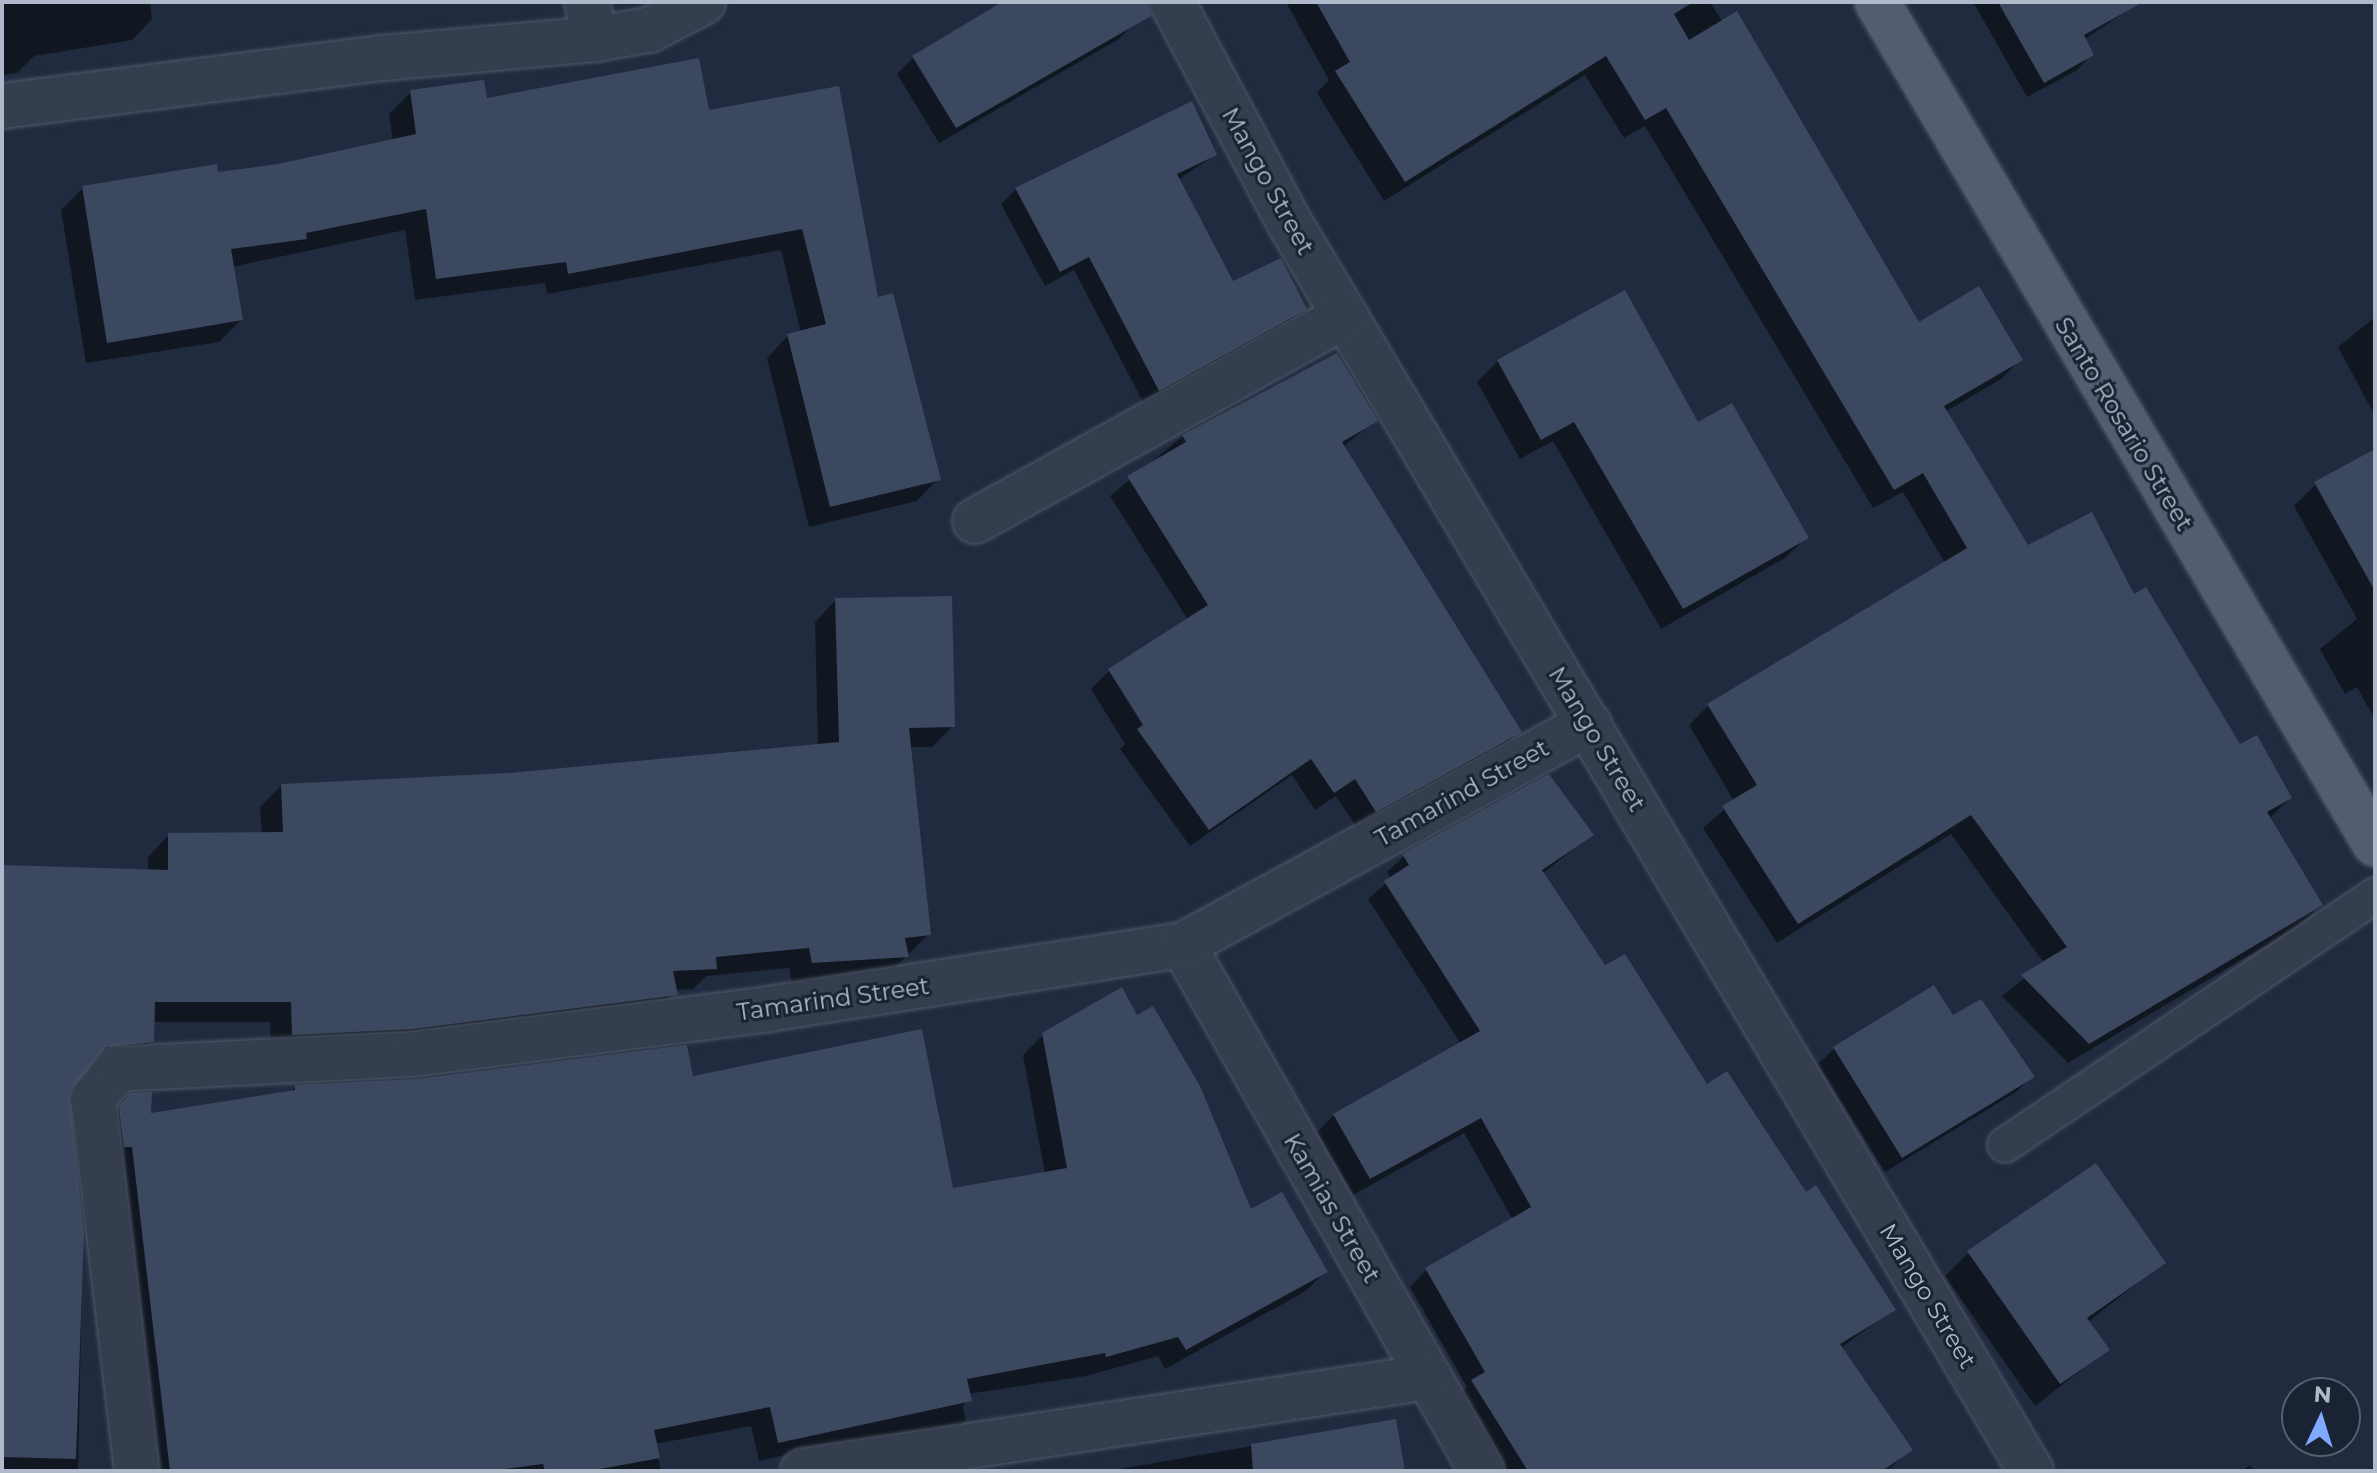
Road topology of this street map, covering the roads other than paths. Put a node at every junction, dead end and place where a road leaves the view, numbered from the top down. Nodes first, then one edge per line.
1 (703, 2) edge
2 (1172, 2) edge
3 (1877, 2) edge
4 (591, 21) edge
5 (2, 106) edge
6 (1345, 316) junction
7 (975, 521) dead end
8 (1589, 724) junction
9 (2375, 844) edge
10 (2375, 895) edge
11 (1183, 945) junction
12 (2005, 1145) dead end
13 (1428, 1377) junction
14 (137, 1471) edge
15 (803, 1471) edge
16 (1482, 1471) edge
17 (2031, 1471) edge

1 - 4 street
2 - 6 street, Mango Street
3 - 9 main road, Santo Rosario Street
4 - 5 street
6 - 7 street
6 - 8 street, Mango Street
8 - 11 street, Tamarind Street
8 - 17 street, Mango Street
10 - 12 lane
11 - 13 street, Kamias Street
11 - 14 street, Tamarind Street
13 - 15 street
13 - 16 street, Kamias Street

